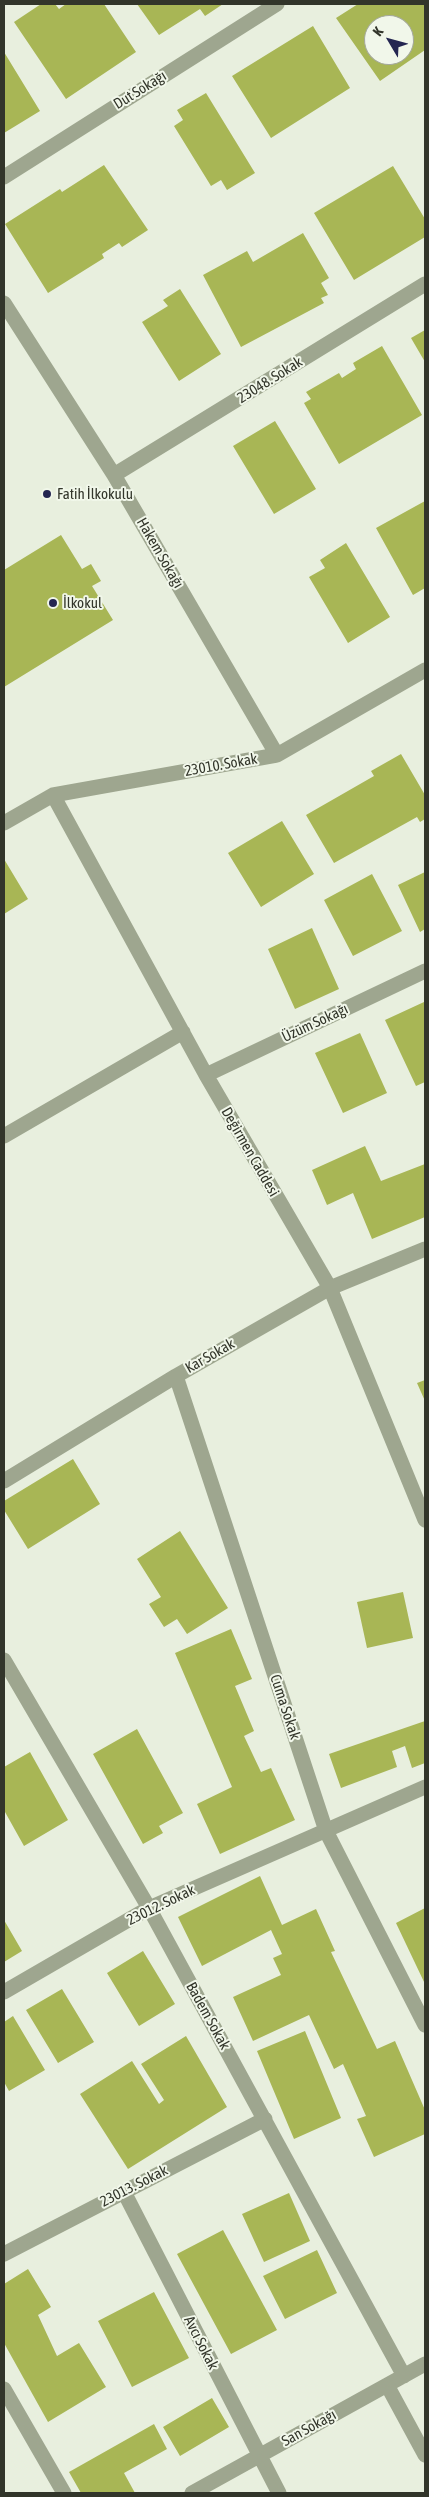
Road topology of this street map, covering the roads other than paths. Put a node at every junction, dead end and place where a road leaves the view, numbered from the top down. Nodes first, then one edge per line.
1 (277, 4) edge
2 (4, 177) edge
3 (425, 284) edge
4 (4, 304) edge
5 (114, 475) junction
6 (425, 670) edge
7 (277, 755) junction
8 (53, 795) junction
9 (4, 822) edge
10 (425, 971) edge
11 (183, 1032) junction
12 (206, 1076) junction
13 (4, 1136) edge
14 (425, 1249) edge
15 (330, 1288) junction
16 (176, 1376) junction
17 (4, 1481) edge
18 (419, 1482) edge
19 (425, 1520) edge
20 (4, 1660) edge
21 (425, 1787) edge
22 (326, 1831) junction
23 (149, 1908) junction
24 (4, 1992) edge
25 (425, 2025) edge
26 (265, 2118) junction
27 (124, 2192) junction
28 (4, 2254) edge
29 (425, 2364) edge
30 (404, 2376) junction
31 (387, 2385) junction
32 (4, 2389) edge
33 (425, 2455) edge
34 (260, 2456) junction
35 (64, 2493) edge
36 (192, 2493) edge
37 (279, 2493) edge

1 - 2 street, Dut Sokağı
3 - 5 street, 23048. Sokak
4 - 5 street, Hakem Sokağı
5 - 7 street, Hakem Sokağı
6 - 7 street, 23010. Sokak
7 - 8 street, 23010. Sokak
8 - 9 street, 23010. Sokak
8 - 11 street, Değirmen Caddesi
10 - 12 street, Üzüm Sokağı
11 - 12 street, Değirmen Caddesi
11 - 13 street
12 - 15 street, Değirmen Caddesi
14 - 15 street, Kar Sokak
15 - 16 street, Kar Sokak
15 - 18 street, Değirmen Caddesi
16 - 17 street, Kar Sokak
16 - 22 street, Cuma Sokak
18 - 19 street, Değirmen Caddesi
20 - 23 street, Badem Sokak
21 - 22 street, 23012. Sokak
22 - 23 street, 23012. Sokak
22 - 25 street, Cuma Sokak
23 - 24 street, 23012. Sokak
23 - 26 street, Badem Sokak
26 - 27 street, 23013. Sokak
26 - 30 street, Badem Sokak
27 - 28 street, 23013. Sokak
27 - 34 street, Avcı Sokak
29 - 30 street, San Sokağı
30 - 31 street, San Sokağı
31 - 33 street
31 - 34 street, San Sokağı
32 - 35 street
34 - 36 street, San Sokağı
34 - 37 street, Avcı Sokak

